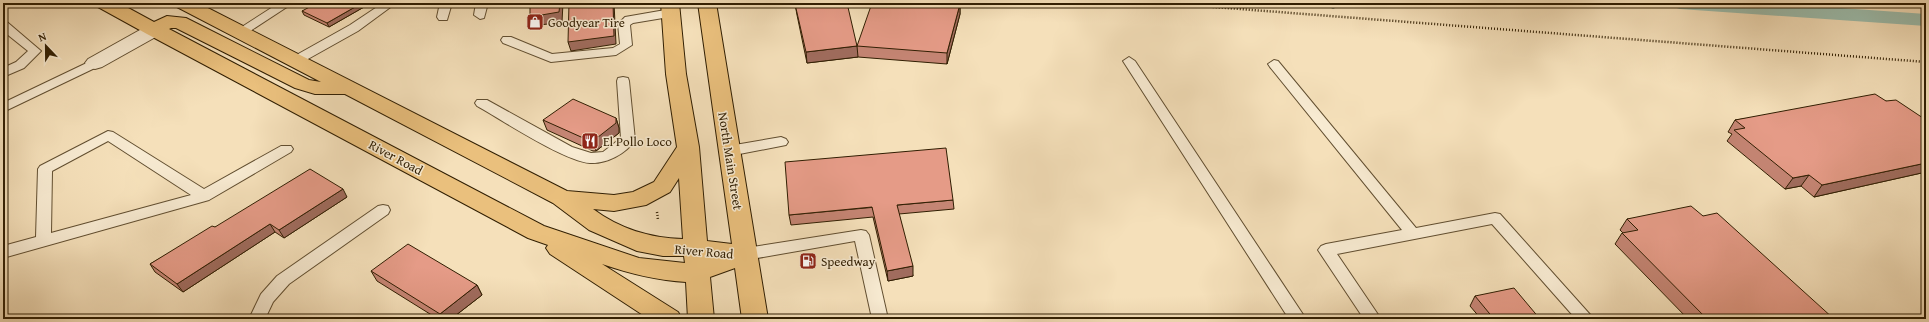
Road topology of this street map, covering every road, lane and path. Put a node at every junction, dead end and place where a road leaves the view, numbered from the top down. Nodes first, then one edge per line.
1 (105, 3) edge
2 (184, 3) edge
3 (287, 3) edge
4 (385, 3) edge
5 (446, 3) edge
6 (482, 3) edge
7 (707, 3) edge
8 (1162, 3) edge
9 (670, 8) edge
10 (480, 15) dead end
11 (443, 17) dead end
12 (3, 25) edge
13 (154, 30) junction
14 (240, 32) junction
15 (507, 40) dead end
16 (295, 61) junction
17 (1129, 61) dead end
18 (94, 62) joint
19 (1926, 62) edge
20 (1274, 64) dead end
21 (3, 73) edge
22 (623, 81) dead end
23 (349, 89) junction
24 (482, 104) dead end
25 (3, 108) edge
26 (781, 142) dead end
27 (688, 147) junction
28 (286, 149) dead end
29 (730, 151) junction
30 (204, 196) junction
31 (561, 198) junction
32 (383, 210) dead end
33 (536, 232) junction
34 (1412, 234) junction
35 (43, 241) junction
36 (695, 248) junction
37 (3, 252) edge
38 (746, 254) junction
39 (696, 273) junction
40 (258, 319) edge
41 (669, 319) edge
42 (701, 319) edge
43 (755, 319) edge
44 (875, 319) edge
45 (1298, 319) edge
46 (1373, 319) edge
47 (1586, 319) edge

1 - 13 main road, River Road
2 - 14 main road, River Road
3 - 14 lane
4 - 16 lane
5 - 11 lane
6 - 10 lane
7 - 29 main road, North Main Street
8 - 19 path
9 - 15 lane
9 - 27 main road
12 - 21 lane
13 - 18 street
13 - 23 main road
13 - 33 main road, River Road
14 - 16 main road, River Road
16 - 23 main road, River Road
17 - 45 lane
18 - 25 lane
20 - 34 lane
22 - 24 lane
23 - 31 main road, River Road
26 - 29 lane
27 - 31 main road
27 - 36 main road
28 - 30 lane
29 - 38 main road, North Main Street
30 - 35 lane
30 - 35 lane
31 - 36 main road, River Road
32 - 40 lane
33 - 39 main road, River Road
33 - 41 main road
34 - 46 lane
34 - 47 lane
35 - 37 lane
36 - 38 main road, River Road
36 - 39 main road
38 - 39 main road, River Road
38 - 43 main road, North Main Street
38 - 44 lane
39 - 42 main road

